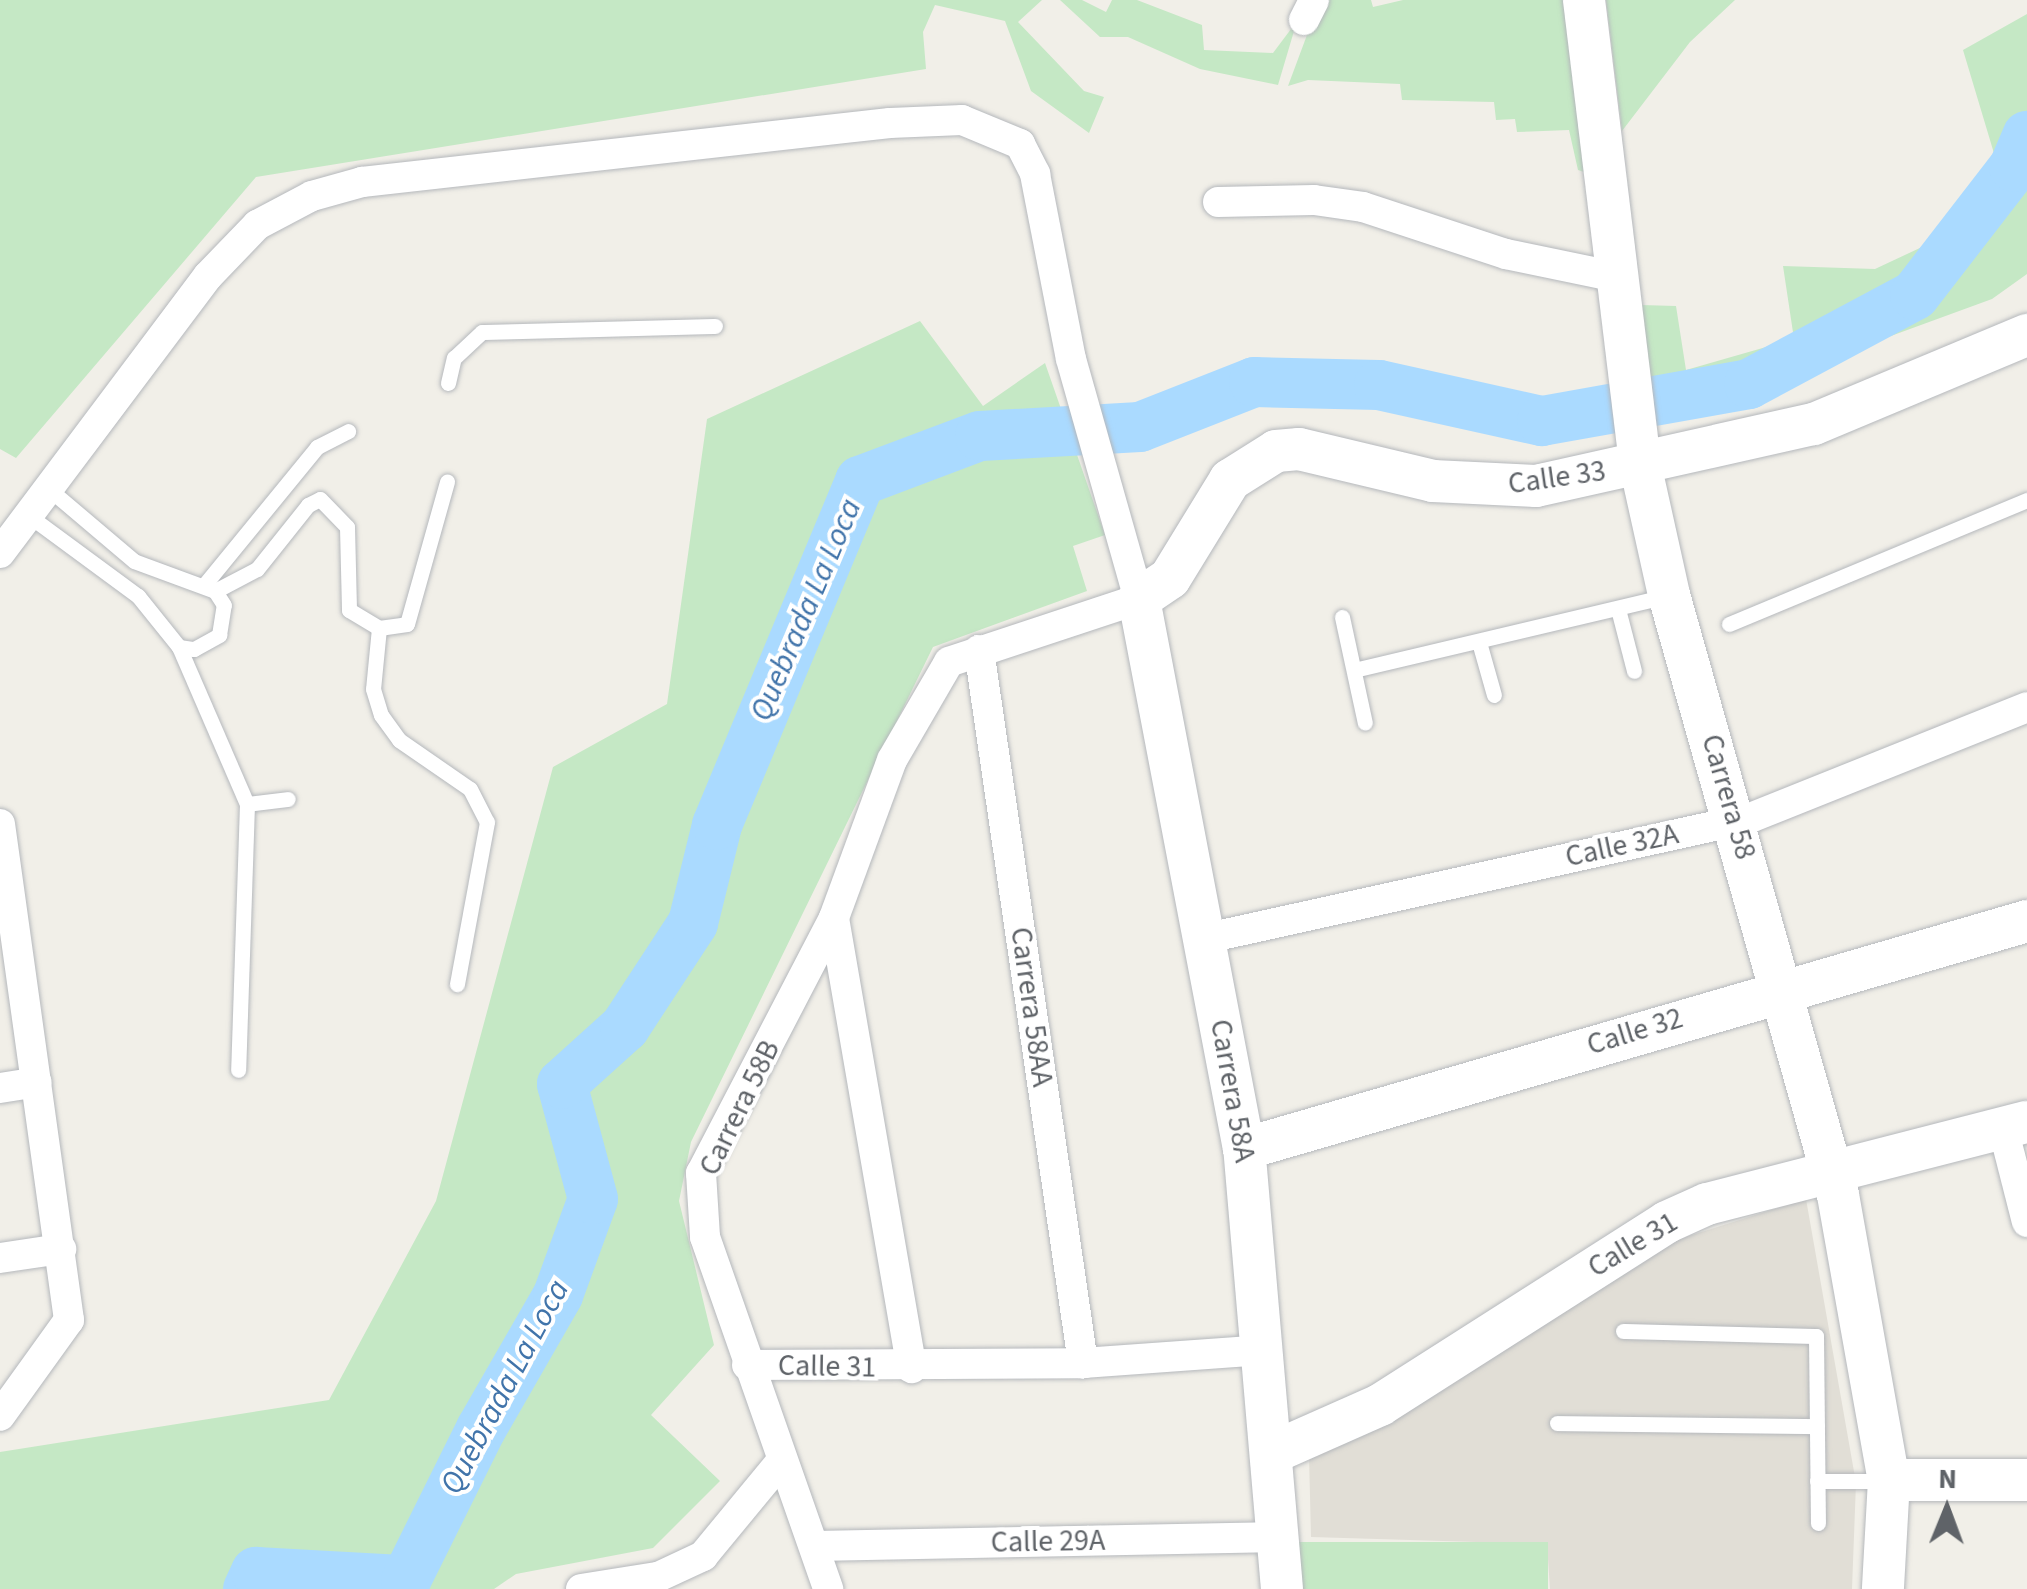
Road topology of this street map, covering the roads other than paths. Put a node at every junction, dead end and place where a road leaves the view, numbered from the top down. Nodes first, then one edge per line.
1 (1584, 0) edge
2 (1218, 202) dead end
3 (1617, 278) junction
4 (715, 326) dead end
5 (2027, 336) edge
6 (448, 383) dead end
7 (348, 431) dead end
8 (1640, 464) junction
9 (446, 482) dead end
10 (48, 488) junction
11 (2027, 500) edge
12 (28, 515) junction
13 (0, 553) edge
14 (210, 588) junction
15 (1669, 595) junction
16 (1138, 598) junction
17 (1618, 609) junction
18 (1342, 616) dead end
19 (1729, 624) dead end
20 (380, 628) junction
21 (1479, 642) junction
22 (179, 647) junction
23 (979, 650) junction
24 (1354, 670) junction
25 (1634, 671) dead end
26 (1494, 695) dead end
27 (2027, 706) edge
28 (1365, 723) dead end
29 (288, 798) dead end
30 (247, 804) junction
31 (1736, 821) junction
32 (0, 824) edge
33 (6, 913) edge
34 (834, 918) junction
35 (2027, 921) edge
36 (1203, 938) junction
37 (457, 984) dead end
38 (1784, 987) junction
39 (238, 1070) dead end
40 (37, 1082) junction
41 (0, 1088) edge
42 (2015, 1125) edge
43 (1244, 1149) junction
44 (1832, 1171) junction
45 (2027, 1222) edge
46 (61, 1249) junction
47 (0, 1258) edge
48 (1623, 1331) dead end
49 (1266, 1350) junction
50 (1083, 1363) junction
51 (747, 1365) junction
52 (912, 1368) junction
53 (0, 1416) edge
54 (1557, 1423) dead end
55 (1817, 1426) junction
56 (1274, 1452) junction
57 (782, 1460) junction
58 (1890, 1480) junction
59 (2027, 1480) edge
60 (1817, 1482) junction
61 (1818, 1524) dead end
62 (1279, 1538) junction
63 (819, 1574) edge
64 (581, 1589) edge
65 (1282, 1589) edge
66 (1884, 1589) edge

1 - 3 street, Carrera 58
2 - 3 street
3 - 8 street, Carrera 58
4 - 6 lane
5 - 8 street, Calle 33
7 - 14 lane
8 - 15 street, Carrera 58
8 - 16 street, Calle 33
9 - 20 lane
10 - 12 street
10 - 14 lane
10 - 16 street
11 - 19 lane
12 - 13 street
12 - 22 lane
14 - 20 lane
14 - 22 lane
15 - 17 lane
15 - 31 street, Carrera 58
16 - 23 street, Carrera 58B
16 - 36 street, Carrera 58A
17 - 21 lane
17 - 25 lane
18 - 24 lane
20 - 37 lane
21 - 24 lane
21 - 26 lane
22 - 30 lane
23 - 34 street, Carrera 58B
23 - 50 street, Carrera 58AA
24 - 28 lane
27 - 31 street, Calle 32A
29 - 30 lane
30 - 39 lane
31 - 36 street, Calle 32A
31 - 38 street, Carrera 58
32 - 33 street
33 - 40 street
34 - 51 street, Carrera 58B
34 - 52 street, Carrera 58B
35 - 38 street, Calle 32
36 - 43 street, Carrera 58A
38 - 43 street, Calle 32
38 - 44 street, Carrera 58
40 - 41 street
40 - 46 street
42 - 44 street, Calle 31
42 - 45 street
43 - 49 street, Carrera 58A
44 - 56 street, Calle 31
44 - 58 street, Carrera 58
46 - 47 street
46 - 53 street
48 - 55 lane
49 - 50 street, Calle 31
49 - 56 street, Carrera 58A
50 - 52 street, Calle 31
51 - 52 street, Calle 31
51 - 57 street, Carrera 58B
54 - 55 lane
55 - 60 lane
56 - 62 street, Carrera 58A
57 - 63 street, Carrera 58B
57 - 64 street
58 - 59 street
58 - 60 lane
58 - 66 street, Carrera 58
60 - 61 lane
62 - 63 street, Calle 29A
62 - 65 street, Carrera 58A

